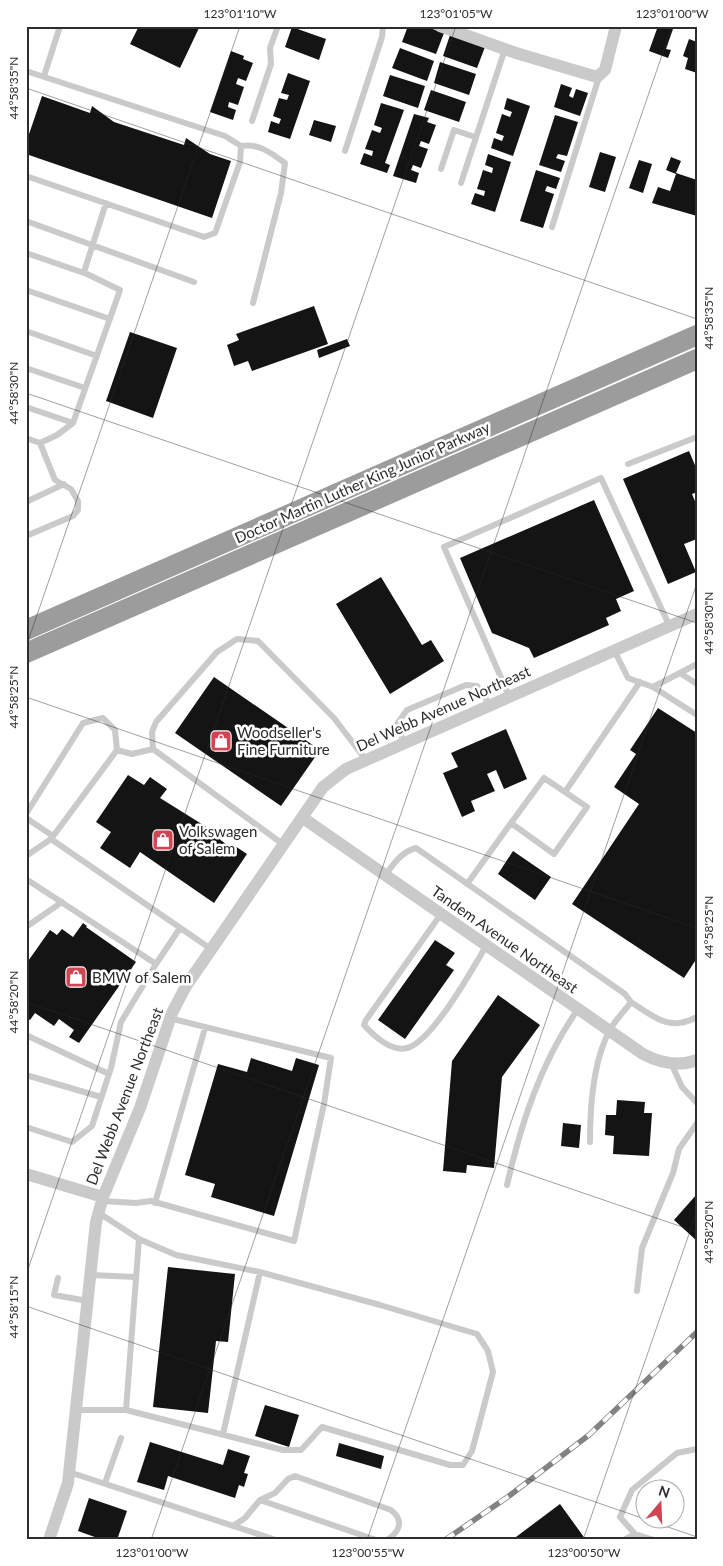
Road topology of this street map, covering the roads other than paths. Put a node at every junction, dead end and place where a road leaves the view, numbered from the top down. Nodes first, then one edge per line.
1 (60, 26) edge
2 (278, 26) edge
3 (384, 26) edge
4 (440, 26) edge
5 (616, 26) edge
6 (505, 49) junction
7 (26, 71) edge
8 (44, 76) junction
9 (599, 77) junction
10 (252, 121) dead end
11 (475, 137) junction
12 (241, 146) junction
13 (345, 151) dead end
14 (441, 169) dead end
15 (26, 176) edge
16 (462, 183) dead end
17 (106, 204) junction
18 (26, 221) edge
19 (552, 227) dead end
20 (93, 245) junction
21 (26, 253) edge
22 (84, 272) junction
23 (194, 282) dead end
24 (26, 290) edge
25 (253, 303) dead end
26 (110, 319) junction
27 (26, 331) edge
28 (697, 335) edge
29 (97, 356) junction
30 (697, 359) edge
31 (26, 368) edge
32 (85, 388) junction
33 (26, 407) edge
34 (73, 423) junction
35 (697, 437) edge
36 (26, 438) edge
37 (40, 443) junction
38 (628, 464) dead end
39 (64, 484) junction
40 (26, 502) edge
41 (26, 536) edge
42 (63, 614) junction
43 (697, 614) edge
44 (26, 626) edge
45 (668, 626) junction
46 (26, 630) edge
47 (614, 650) junction
48 (26, 653) edge
49 (697, 664) edge
50 (680, 673) junction
51 (640, 682) junction
52 (697, 684) edge
53 (653, 687) junction
54 (509, 696) junction
55 (490, 705) junction
56 (697, 715) edge
57 (404, 743) junction
58 (153, 749) junction
59 (117, 750) junction
60 (366, 760) junction
61 (565, 792) junction
62 (26, 814) edge
63 (26, 818) edge
64 (302, 818) junction
65 (511, 823) junction
66 (52, 838) junction
67 (284, 845) junction
68 (26, 856) edge
69 (385, 875) junction
70 (26, 879) edge
71 (467, 884) junction
72 (62, 902) junction
73 (441, 914) junction
74 (26, 927) edge
75 (180, 928) junction
76 (486, 946) junction
77 (212, 949) junction
78 (156, 964) junction
79 (631, 1002) junction
80 (578, 1009) junction
81 (697, 1017) edge
82 (169, 1018) junction
83 (205, 1028) junction
84 (609, 1031) junction
85 (26, 1035) edge
86 (697, 1060) edge
87 (671, 1063) junction
88 (109, 1074) junction
89 (26, 1075) edge
90 (101, 1097) junction
91 (697, 1103) edge
92 (697, 1123) edge
93 (26, 1127) edge
94 (590, 1142) dead end
95 (26, 1174) edge
96 (507, 1185) dead end
97 (101, 1203) junction
98 (155, 1203) junction
99 (139, 1239) junction
100 (260, 1272) junction
101 (90, 1275) junction
102 (136, 1277) junction
103 (58, 1278) dead end
104 (637, 1291) dead end
105 (88, 1301) junction
106 (76, 1410) junction
107 (126, 1410) junction
108 (223, 1434) junction
109 (121, 1438) dead end
110 (697, 1449) edge
111 (69, 1472) junction
112 (106, 1483) junction
113 (260, 1500) junction
114 (233, 1526) junction
115 (635, 1534) junction
116 (49, 1540) edge
117 (276, 1540) edge
118 (376, 1540) edge
119 (387, 1540) edge
120 (624, 1540) edge
121 (654, 1540) edge

1 - 8 lane
2 - 10 lane
3 - 13 lane
4 - 6 street
5 - 9 street
6 - 9 street
6 - 11 lane
7 - 8 lane
8 - 12 lane
9 - 19 lane
11 - 14 lane
11 - 16 lane
12 - 17 lane
12 - 25 lane
15 - 17 lane
17 - 20 lane
18 - 20 lane
20 - 22 lane
20 - 23 lane
21 - 22 lane
22 - 26 lane
24 - 26 lane
26 - 29 lane
27 - 29 lane
28 - 42 highway, Doctor Martin Luther King Junior Parkway
29 - 32 lane
30 - 48 highway, Doctor Martin Luther King Junior Parkway
31 - 32 lane
32 - 34 lane
33 - 34 lane
34 - 37 lane
35 - 38 lane
36 - 37 lane
37 - 39 lane
39 - 40 lane
39 - 41 lane
42 - 44 highway
42 - 46 highway, Doctor Martin Luther King Junior Parkway
43 - 45 street, Del Webb Avenue Northeast
45 - 47 street, Del Webb Avenue Northeast
45 - 54 lane
47 - 51 lane
47 - 54 street, Del Webb Avenue Northeast
49 - 50 lane
50 - 52 lane
50 - 53 lane
51 - 53 lane
51 - 61 lane
53 - 56 lane
54 - 55 street, Del Webb Avenue Northeast
55 - 57 street, Del Webb Avenue Northeast
55 - 57 lane
57 - 60 street, Del Webb Avenue Northeast
58 - 59 lane
58 - 60 lane
58 - 67 lane
59 - 62 lane
59 - 66 lane
60 - 64 street, Del Webb Avenue Northeast
61 - 65 lane
61 - 65 lane
63 - 66 lane
64 - 67 street, Del Webb Avenue Northeast
64 - 69 street, Tandem Avenue Northeast
65 - 71 lane
66 - 68 lane
66 - 75 lane
67 - 77 street, Del Webb Avenue Northeast
69 - 71 lane
69 - 73 street, Tandem Avenue Northeast
70 - 72 lane
71 - 79 lane
72 - 74 lane
72 - 78 lane
73 - 76 street, Tandem Avenue Northeast
73 - 76 lane
75 - 77 lane
75 - 78 lane
76 - 80 street, Tandem Avenue Northeast
77 - 82 street, Del Webb Avenue Northeast
78 - 88 lane
79 - 81 lane
79 - 84 lane
80 - 84 street, Tandem Avenue Northeast
80 - 96 lane
82 - 83 lane
82 - 97 street, Del Webb Avenue Northeast
83 - 98 lane
83 - 98 lane
84 - 87 street, Tandem Avenue Northeast
84 - 94 lane
85 - 88 lane
86 - 87 street, Tandem Avenue Northeast
87 - 91 lane
88 - 90 lane
89 - 90 lane
90 - 93 lane
92 - 104 lane
95 - 97 street
97 - 98 lane
97 - 99 lane
97 - 101 street, Del Webb Avenue Northeast
99 - 100 lane
99 - 102 lane
100 - 108 lane
100 - 108 lane
101 - 102 lane
101 - 105 street, Del Webb Avenue Northeast
102 - 107 lane
103 - 105 lane
105 - 106 street, Del Webb Avenue Northeast
106 - 107 lane
106 - 111 street, Del Webb Avenue Northeast
107 - 108 lane
109 - 112 lane
110 - 115 lane
111 - 112 lane
111 - 116 street, Del Webb Avenue Northeast
112 - 114 lane
113 - 114 lane
113 - 118 lane
113 - 119 lane
114 - 117 lane
115 - 120 lane
115 - 121 lane

